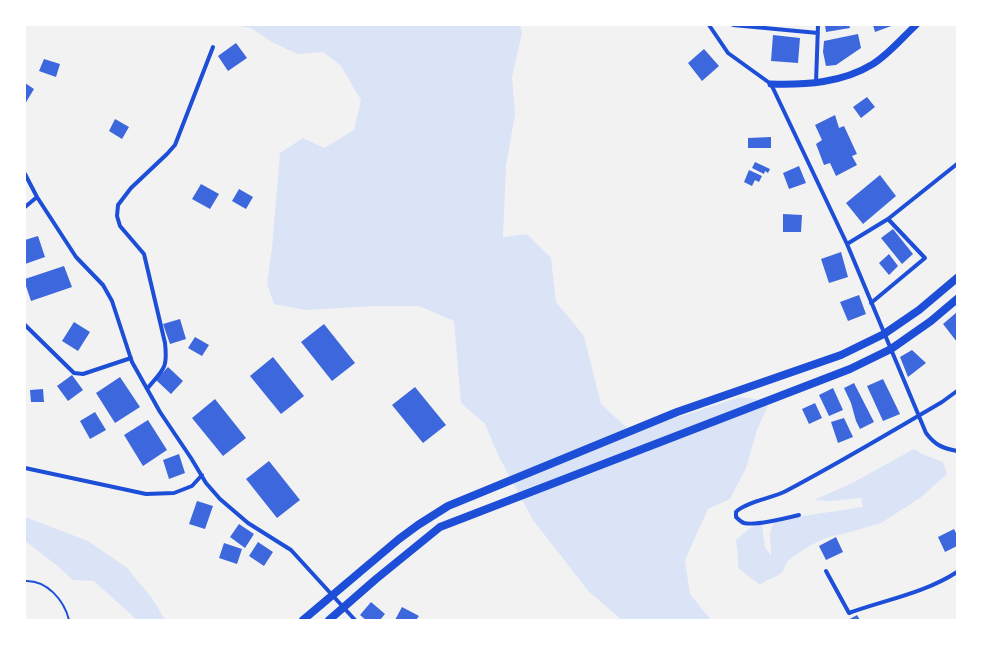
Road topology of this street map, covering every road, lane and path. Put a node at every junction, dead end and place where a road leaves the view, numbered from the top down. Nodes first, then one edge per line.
1 (709, 25) edge
2 (733, 25) edge
3 (818, 25) edge
4 (916, 25) edge
5 (818, 33) junction
6 (213, 47) dead end
7 (816, 83) junction
8 (771, 84) junction
9 (957, 164) edge
10 (25, 174) edge
11 (37, 197) junction
12 (25, 207) edge
13 (888, 219) junction
14 (847, 244) junction
15 (957, 278) edge
16 (957, 299) edge
17 (871, 303) junction
18 (25, 325) edge
19 (884, 334) junction
20 (891, 348) junction
21 (131, 358) junction
22 (147, 389) junction
23 (957, 391) edge
24 (918, 416) junction
25 (957, 451) edge
26 (25, 468) edge
27 (202, 476) junction
28 (799, 515) dead end
29 (826, 571) dead end
30 (957, 572) edge
31 (25, 581) edge
32 (333, 595) junction
33 (343, 608) junction
34 (69, 620) edge
35 (303, 620) edge
36 (329, 620) edge
37 (355, 620) edge

1 - 8 street
2 - 5 street
3 - 5 street
4 - 7 street
5 - 7 street
6 - 22 street
7 - 8 street
8 - 14 street
9 - 13 street
10 - 11 street
11 - 12 street
11 - 21 street
13 - 14 street
13 - 17 street
14 - 17 street
15 - 19 main road
16 - 20 main road
17 - 19 street
18 - 21 street
19 - 20 street
19 - 32 main road
20 - 24 street
20 - 33 main road
21 - 22 street
22 - 27 street
23 - 24 street
24 - 25 street
24 - 28 street
26 - 27 street
27 - 32 street
29 - 30 street
31 - 34 path
32 - 33 street
32 - 35 main road
33 - 36 main road
33 - 37 street

